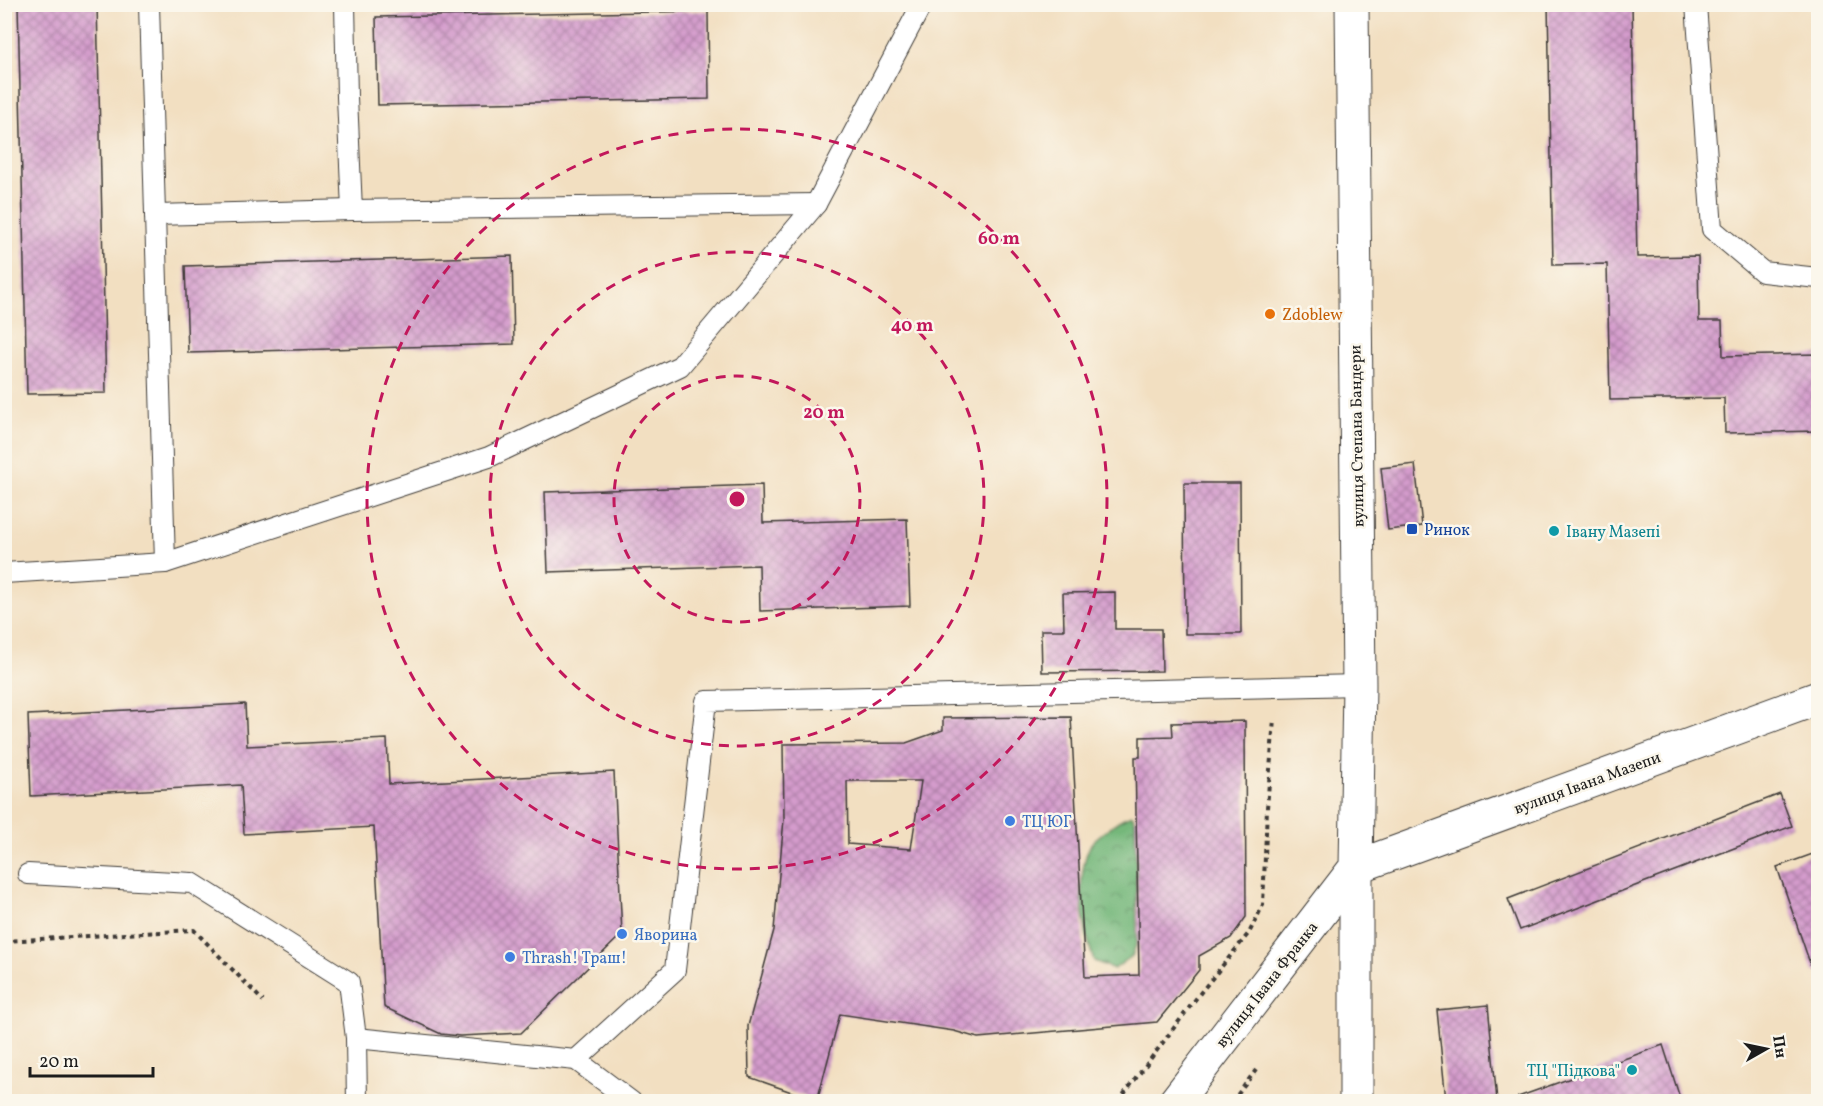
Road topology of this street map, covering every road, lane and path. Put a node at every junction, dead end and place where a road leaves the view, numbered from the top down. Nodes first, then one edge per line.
1 (149, 4) edge
2 (345, 4) edge
3 (922, 4) edge
4 (1352, 4) edge
5 (1696, 4) edge
6 (816, 204) junction
7 (352, 210) junction
8 (155, 215) junction
9 (1818, 278) edge
10 (165, 563) junction
11 (4, 573) edge
12 (1359, 685) junction
13 (1276, 687) junction
14 (1818, 698) edge
15 (1356, 867) junction
16 (28, 874) dead end
17 (4, 941) edge
18 (263, 1001) dead end
19 (356, 1038) junction
20 (576, 1060) junction
21 (1256, 1070) dead end
22 (357, 1101) edge
23 (632, 1101) edge
24 (1118, 1101) edge
25 (1175, 1101) edge
26 (1232, 1101) edge
27 (1356, 1101) edge

1 - 8 lane
2 - 7 lane
3 - 6 lane
4 - 12 street, вулиця Степана Бандери
5 - 9 lane
6 - 7 lane
6 - 10 lane
7 - 8 lane
8 - 10 lane
10 - 11 lane
12 - 13 lane
12 - 15 street, вулиця Степана Бандери
13 - 20 lane
13 - 24 path
14 - 15 street, вулиця Івана Мазепи
15 - 25 street, вулиця Івана Франка
15 - 27 street, вулиця Степана Бандери
16 - 19 lane
17 - 18 path
19 - 20 lane
19 - 22 lane
20 - 23 lane
21 - 26 path

